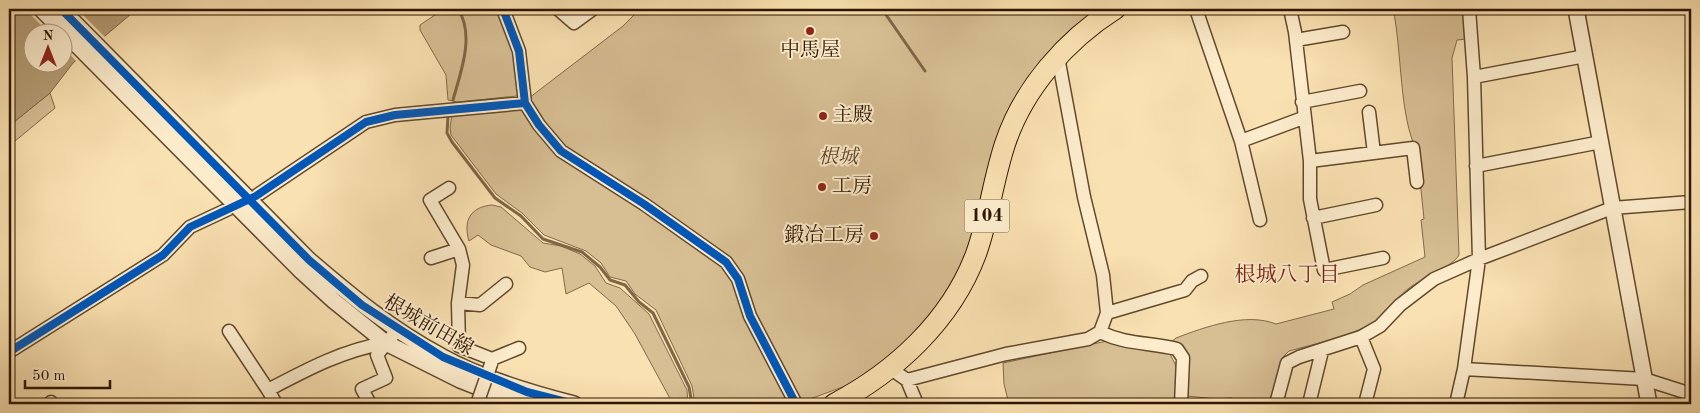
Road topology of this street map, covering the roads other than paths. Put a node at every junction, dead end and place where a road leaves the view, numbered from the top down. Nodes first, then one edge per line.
1 (41, 9) edge
2 (61, 9) edge
3 (503, 9) edge
4 (558, 9) edge
5 (593, 9) edge
6 (1114, 9) edge
7 (1196, 9) edge
8 (1290, 9) edge
9 (1469, 9) edge
10 (1576, 9) edge
11 (1343, 32) dead end
12 (1296, 40) junction
13 (1585, 56) junction
14 (1058, 57) junction
15 (1474, 77) junction
16 (1360, 91) dead end
17 (1302, 102) junction
18 (525, 103) junction
19 (1369, 112) dead end
20 (1303, 118) junction
21 (1241, 141) junction
22 (1601, 142) junction
23 (1374, 153) junction
24 (1310, 161) junction
25 (1476, 166) junction
26 (1417, 182) dead end
27 (449, 188) dead end
28 (1691, 202) edge
29 (1376, 205) dead end
30 (1612, 208) junction
31 (1313, 218) junction
32 (1260, 220) dead end
33 (459, 249) junction
34 (431, 258) dead end
35 (1383, 258) dead end
36 (1479, 259) junction
37 (305, 265) junction
38 (1201, 276) dead end
39 (506, 284) dead end
40 (458, 303) junction
41 (1107, 313) junction
42 (397, 330) junction
43 (229, 331) dead end
44 (1100, 332) junction
45 (1361, 337) junction
46 (386, 343) junction
47 (519, 348) dead end
48 (1322, 351) junction
49 (9, 352) edge
50 (492, 362) junction
51 (1464, 369) junction
52 (899, 374) junction
53 (1644, 380) junction
54 (268, 390) junction
55 (1691, 394) edge
56 (276, 404) edge
57 (370, 404) edge
58 (476, 404) edge
59 (521, 404) edge
60 (574, 404) edge
61 (796, 404) edge
62 (834, 404) edge
63 (917, 404) edge
64 (1181, 404) edge
65 (1278, 404) edge
66 (1309, 404) edge
67 (1365, 404) edge
68 (1456, 404) edge
69 (1648, 404) edge

1 - 37 street, bridge
2 - 37 street, bridge
3 - 18 street
4 - 5 street
6 - 14 highway, 104
7 - 21 street
8 - 12 street
9 - 15 street
10 - 13 street
11 - 12 street
12 - 17 street
13 - 15 street
13 - 22 street
14 - 41 street
14 - 52 highway, 104
15 - 25 street
16 - 17 street
17 - 20 street
18 - 49 street
18 - 61 street
19 - 23 street
20 - 21 street
20 - 24 street
21 - 32 street
22 - 25 street
22 - 30 street
23 - 24 street
23 - 26 street
24 - 31 street
25 - 36 street
27 - 33 street
28 - 30 street
29 - 31 street
30 - 36 street
30 - 53 street
31 - 35 street
33 - 34 street
33 - 40 street
36 - 45 street
36 - 51 street
37 - 42 street, 根城前田線
37 - 46 street, 根城前田線
38 - 41 street
39 - 40 street
40 - 50 street
41 - 44 street
42 - 46 street
42 - 60 street, 根城前田線
43 - 54 street
44 - 52 street
44 - 64 street
45 - 48 street
45 - 67 street
46 - 54 street
46 - 57 street
46 - 59 street, 根城前田線
47 - 50 street
48 - 65 street
48 - 66 street
50 - 58 street, bridge
51 - 53 street
51 - 68 street
52 - 62 highway, 104
52 - 63 street
53 - 55 street
53 - 69 street
54 - 56 street

